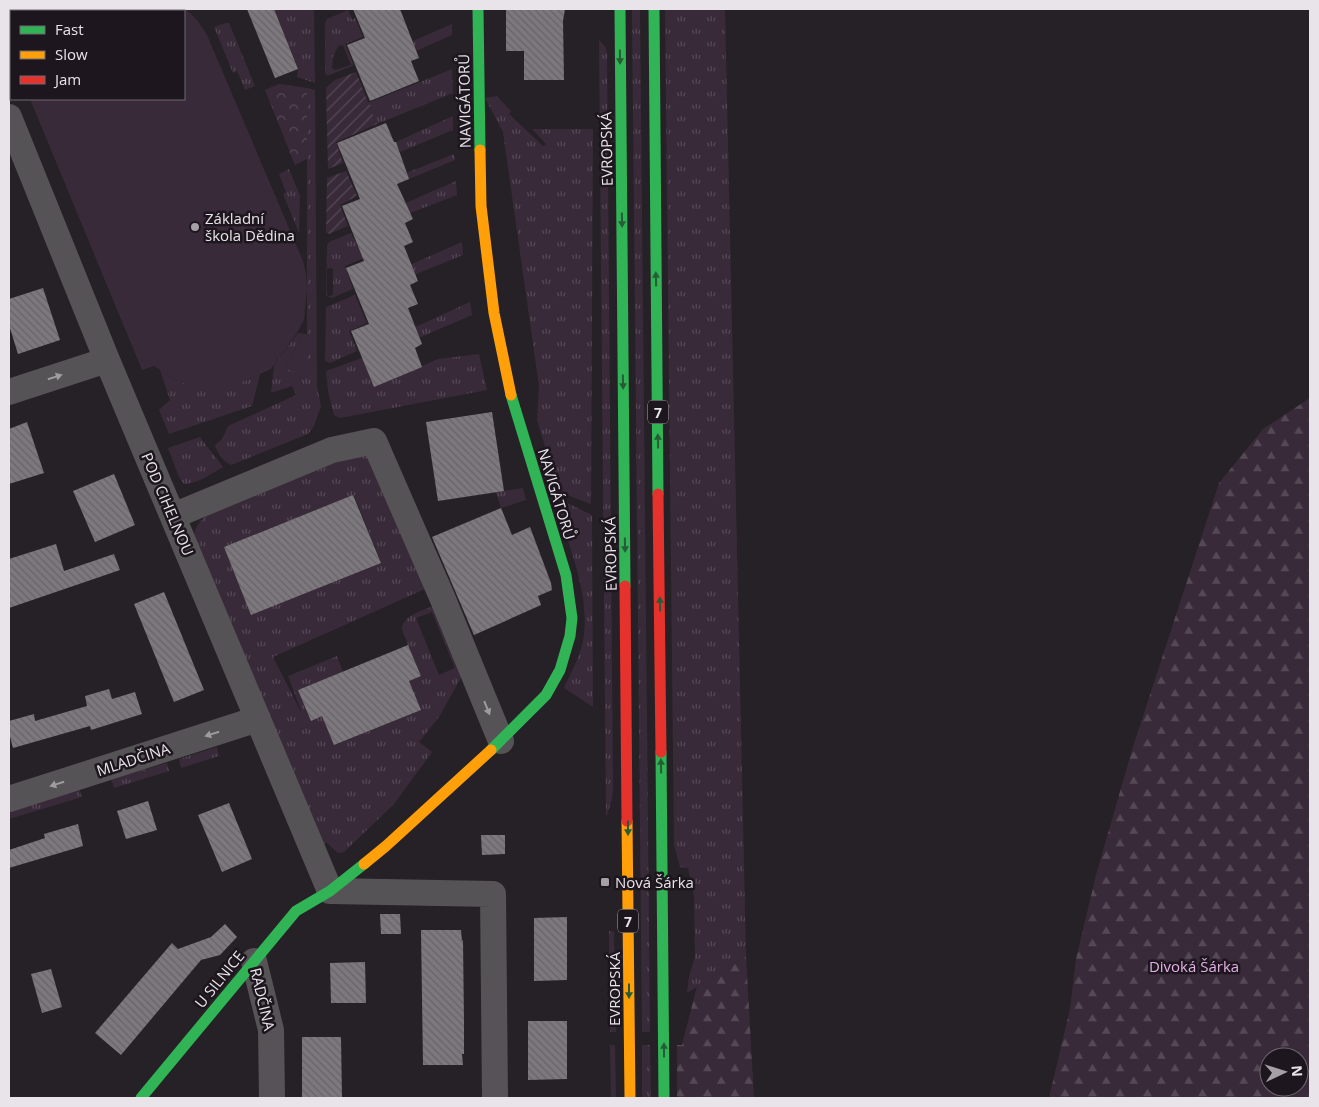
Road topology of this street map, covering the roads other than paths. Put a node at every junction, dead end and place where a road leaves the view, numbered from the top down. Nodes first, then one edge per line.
1 (478, 9) edge
2 (620, 9) edge
3 (654, 9) edge
4 (9, 117) edge
5 (107, 360) junction
6 (9, 392) edge
7 (173, 516) junction
8 (258, 719) junction
9 (500, 740) junction
10 (9, 799) edge
11 (330, 891) junction
12 (254, 961) junction
13 (141, 1098) edge
14 (272, 1098) edge
15 (495, 1098) edge
16 (630, 1098) edge
17 (664, 1098) edge

1 - 9 main road, NAVIGÁTORŮ
2 -> 16 main road, EVROPSKÁ / 7
17 -> 3 main road, 7
4 - 5 street, POD CIHELNOU
6 -> 5 street
5 - 7 street, POD CIHELNOU
7 - 8 street, POD CIHELNOU
7 -> 9 street
8 -> 10 street, MLADČINA
8 - 11 street, POD CIHELNOU
9 - 11 main road, NAVIGÁTORŮ
11 - 12 main road, U SILNICE
11 - 15 street
12 - 13 main road, U SILNICE
12 - 14 street, RADČINA

